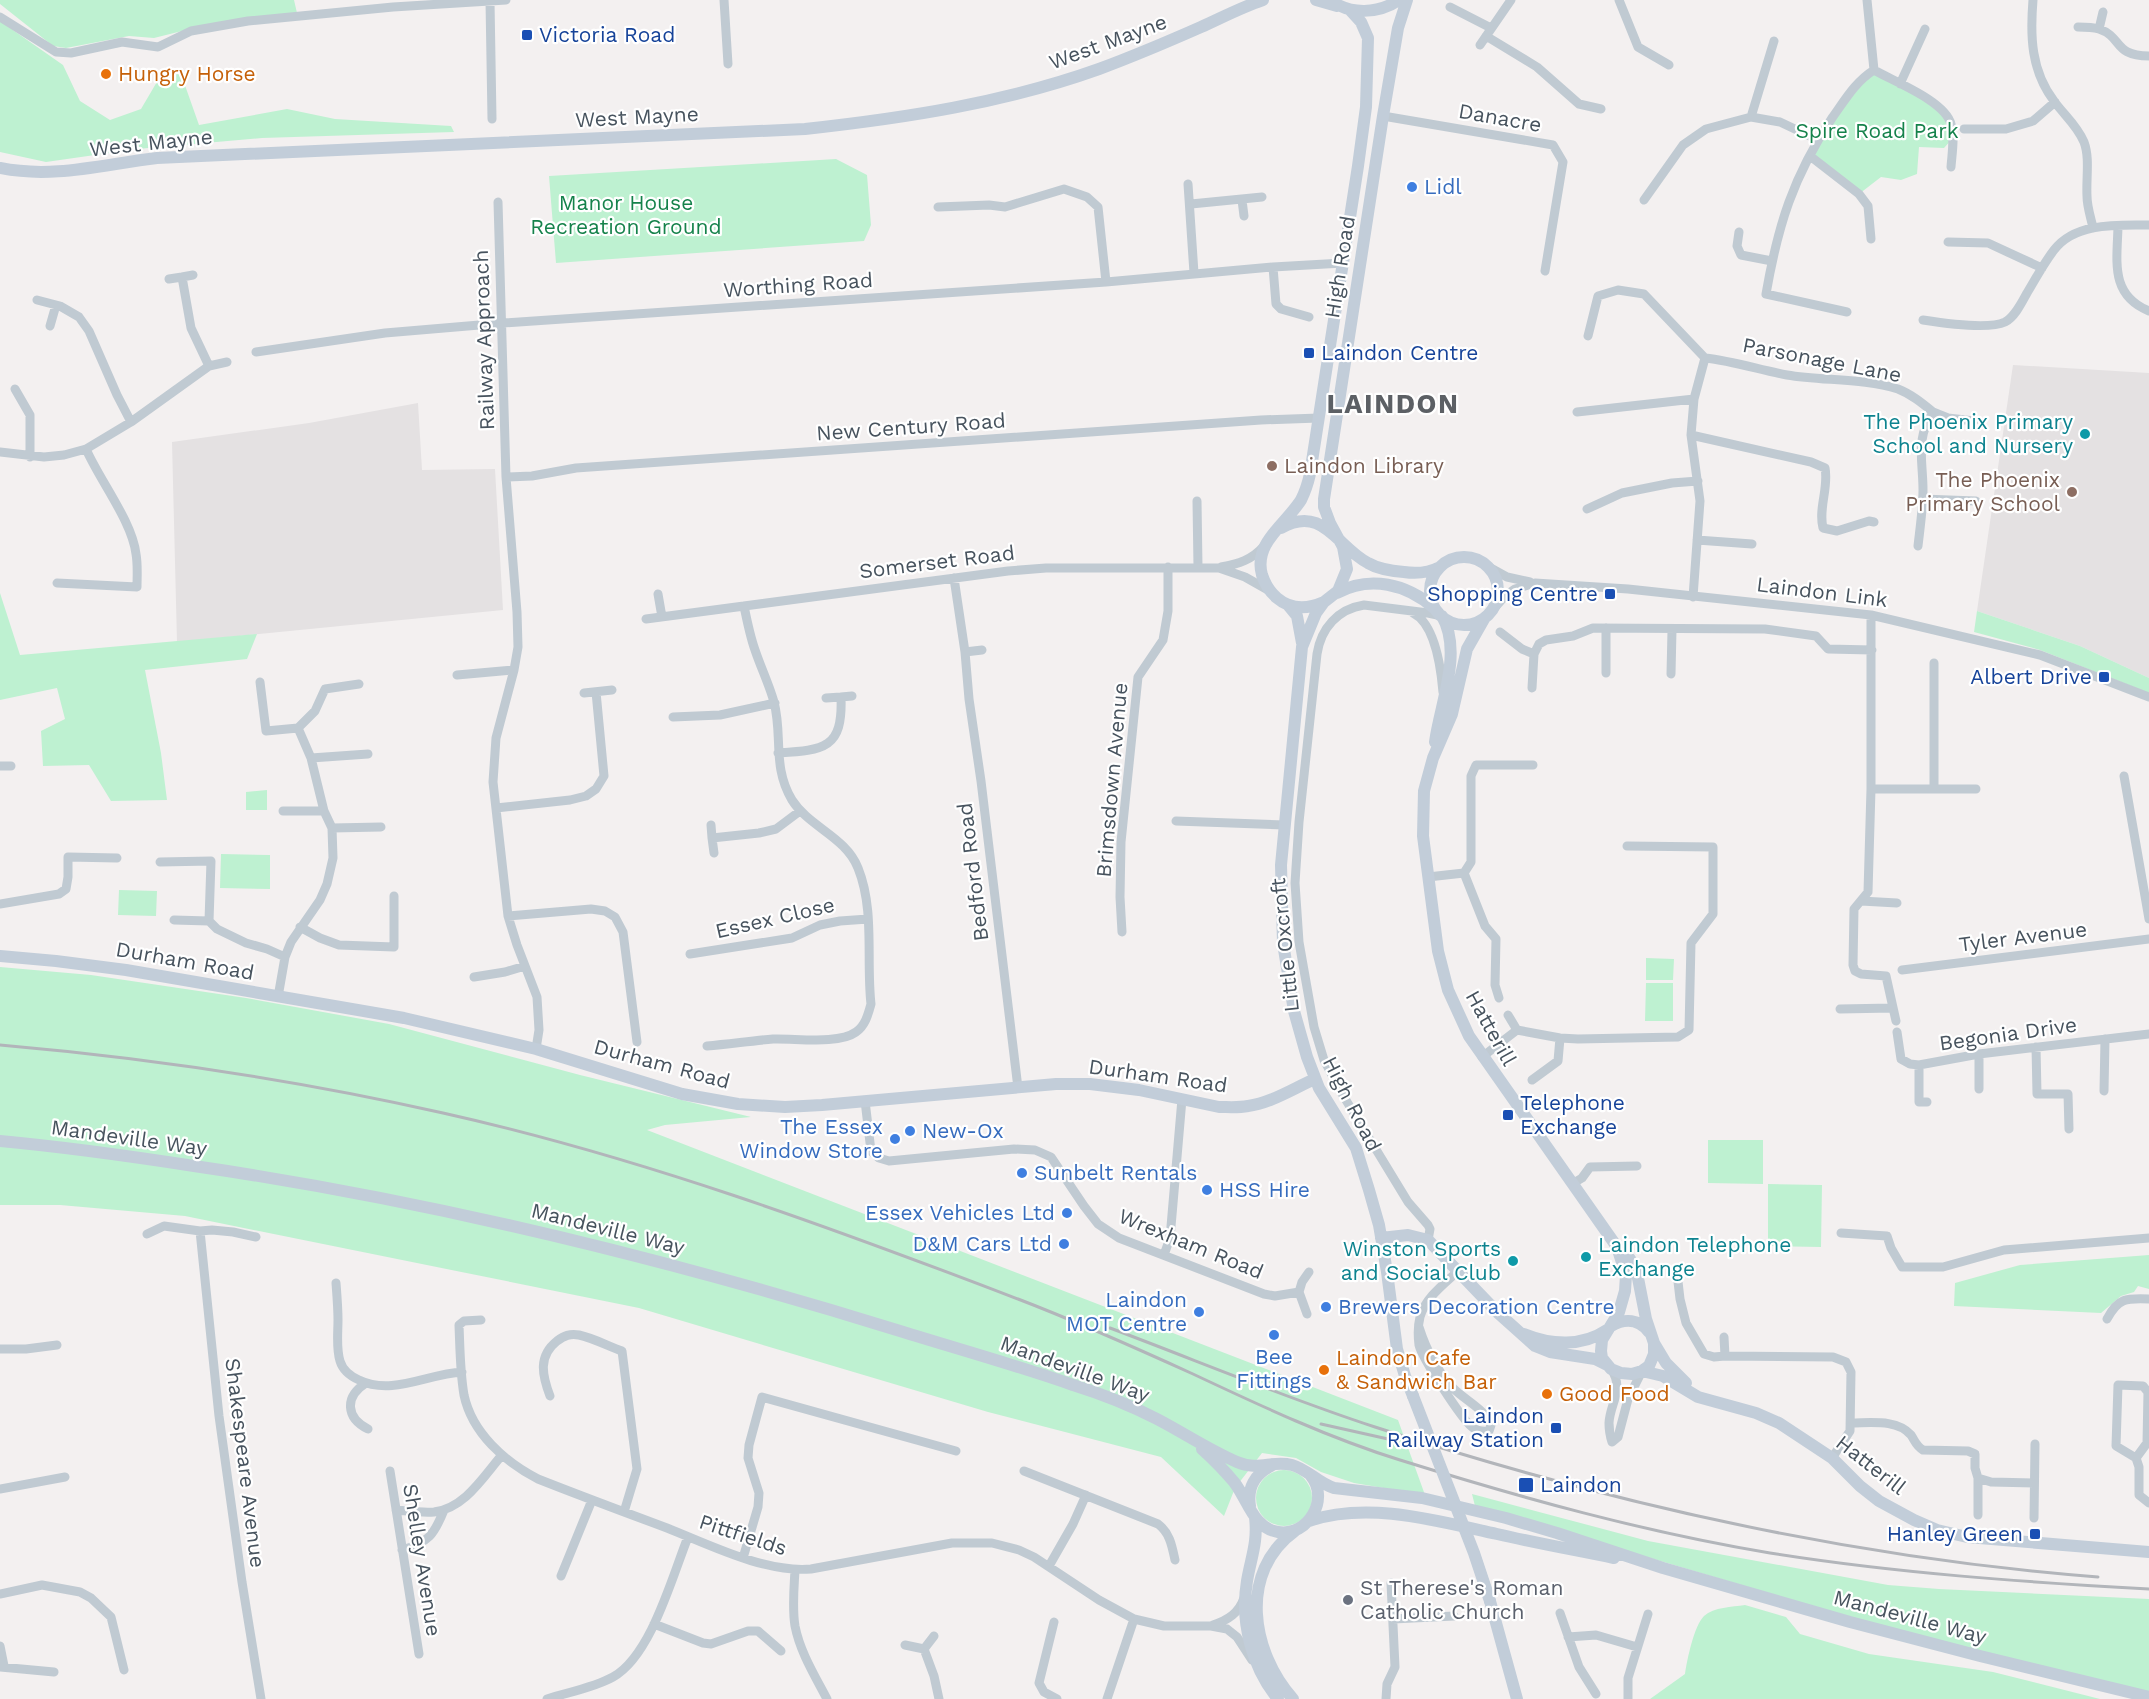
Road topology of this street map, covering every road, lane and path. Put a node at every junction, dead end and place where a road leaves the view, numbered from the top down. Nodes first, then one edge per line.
1 (506, 0) edge
2 (724, 0) edge
3 (1316, 0) edge
4 (1330, 0) edge
5 (1398, 0) edge
6 (1407, 0) edge
7 (1511, 0) edge
8 (1619, 0) edge
9 (1867, 0) edge
10 (2033, 0) edge
11 (490, 1) edge
12 (1260, 1) edge
13 (392, 3) edge
14 (1450, 7) dead end
15 (1347, 9) junction
16 (2103, 12) dead end
17 (0, 17) edge
18 (2078, 27) dead end
19 (1925, 28) dead end
20 (2099, 29) junction
21 (1488, 32) junction
22 (1774, 41) dead end
23 (1480, 45) dead end
24 (2149, 56) edge
25 (728, 64) dead end
26 (1670, 65) dead end
27 (1874, 70) junction
28 (1900, 84) junction
29 (2055, 102) junction
30 (1601, 109) dead end
31 (1383, 116) junction
32 (1751, 117) junction
33 (492, 119) dead end
34 (1964, 129) dead end
35 (1818, 140) junction
36 (1810, 156) junction
37 (1951, 167) dead end
38 (0, 168) edge
39 (1188, 184) dead end
40 (1262, 197) dead end
41 (1242, 200) junction
42 (1644, 200) dead end
43 (498, 202) dead end
44 (1191, 204) junction
45 (938, 207) dead end
46 (1244, 216) dead end
47 (2149, 225) edge
48 (2118, 226) junction
49 (2093, 228) junction
50 (1739, 232) dead end
51 (1871, 239) dead end
52 (1948, 242) dead end
53 (1772, 261) junction
54 (1343, 263) junction
55 (1272, 267) junction
56 (2042, 268) junction
57 (1545, 271) dead end
58 (1194, 273) junction
59 (194, 275) dead end
60 (182, 277) junction
61 (169, 279) dead end
62 (1106, 282) junction
63 (37, 300) dead end
64 (56, 305) junction
65 (2149, 311) edge
66 (1847, 312) dead end
67 (1296, 314) junction
68 (1309, 317) dead end
69 (1923, 320) dead end
70 (503, 323) junction
71 (50, 326) dead end
72 (1297, 327) dead end
73 (1588, 336) dead end
74 (256, 352) dead end
75 (1705, 358) junction
76 (226, 362) dead end
77 (209, 366) junction
78 (15, 389) dead end
79 (1694, 399) junction
80 (1577, 412) dead end
81 (1933, 412) junction
82 (1319, 418) junction
83 (1974, 421) dead end
84 (131, 422) junction
85 (1691, 435) junction
86 (86, 449) junction
87 (0, 452) edge
88 (30, 457) junction
89 (506, 477) junction
90 (1698, 481) junction
91 (1922, 499) junction
92 (1197, 501) dead end
93 (1976, 501) dead end
94 (1587, 509) dead end
95 (1874, 522) dead end
96 (1277, 530) junction
97 (1339, 539) junction
98 (1697, 540) junction
99 (1265, 544) junction
100 (1752, 544) dead end
101 (1918, 546) dead end
102 (1445, 564) junction
103 (1487, 566) junction
104 (1168, 567) junction
105 (1198, 567) junction
106 (1219, 567) junction
107 (954, 578) junction
108 (1535, 583) junction
109 (57, 584) dead end
110 (1271, 593) junction
111 (658, 594) dead end
112 (1335, 594) junction
113 (1693, 597) junction
114 (1324, 602) junction
115 (1288, 605) junction
116 (744, 606) junction
117 (1403, 609) junction
118 (1438, 613) junction
119 (1871, 615) junction
120 (1487, 616) junction
121 (662, 617) junction
122 (646, 619) dead end
123 (1606, 628) junction
124 (1672, 630) junction
125 (1500, 632) dead end
126 (1302, 647) junction
127 (982, 650) dead end
128 (1872, 650) junction
129 (965, 652) junction
130 (1533, 654) junction
131 (1934, 663) dead end
132 (514, 670) junction
133 (1606, 673) dead end
134 (1671, 674) dead end
135 (458, 675) dead end
136 (260, 682) dead end
137 (359, 684) dead end
138 (1532, 688) dead end
139 (612, 690) dead end
140 (596, 692) junction
141 (584, 693) dead end
142 (852, 696) dead end
143 (841, 697) junction
144 (2149, 697) edge
145 (826, 698) dead end
146 (1443, 698) junction
147 (775, 704) junction
148 (674, 717) dead end
149 (298, 728) junction
150 (778, 753) junction
151 (368, 754) dead end
152 (311, 758) junction
153 (1433, 758) junction
154 (1533, 765) dead end
155 (0, 766) edge
156 (11, 766) dead end
157 (2124, 776) dead end
158 (1871, 789) junction
159 (1934, 789) junction
160 (1976, 789) dead end
161 (496, 808) junction
162 (283, 810) dead end
163 (324, 810) junction
164 (800, 811) junction
165 (1176, 821) dead end
166 (711, 825) dead end
167 (1284, 825) junction
168 (381, 827) dead end
169 (332, 828) junction
170 (712, 838) junction
171 (1628, 846) dead end
172 (714, 853) dead end
173 (117, 858) dead end
174 (160, 862) dead end
175 (1464, 873) junction
176 (1428, 877) junction
177 (394, 896) dead end
178 (1861, 902) junction
179 (1897, 903) dead end
180 (0, 904) edge
181 (508, 916) junction
182 (868, 919) junction
183 (2149, 919) edge
184 (174, 920) dead end
185 (209, 921) junction
186 (300, 927) junction
187 (1122, 932) dead end
188 (2149, 939) edge
189 (690, 954) dead end
190 (0, 956) edge
191 (285, 957) junction
192 (525, 966) junction
193 (1902, 970) dead end
194 (474, 977) dead end
195 (278, 997) junction
196 (1499, 998) dead end
197 (1892, 1008) junction
198 (1840, 1009) dead end
199 (1508, 1015) dead end
200 (1896, 1021) dead end
201 (1517, 1030) junction
202 (1897, 1032) dead end
203 (2149, 1034) edge
204 (1560, 1038) junction
205 (2105, 1039) junction
206 (637, 1042) dead end
207 (708, 1046) dead end
208 (2036, 1047) junction
209 (536, 1049) junction
210 (1979, 1054) junction
211 (1482, 1057) junction
212 (1919, 1065) junction
213 (1315, 1079) junction
214 (1532, 1080) dead end
215 (1018, 1088) junction
216 (1979, 1089) dead end
217 (2104, 1091) dead end
218 (1182, 1099) junction
219 (865, 1101) junction
220 (1927, 1101) dead end
221 (2069, 1129) dead end
222 (0, 1141) edge
223 (1637, 1166) dead end
224 (1572, 1184) junction
225 (200, 1231) junction
226 (1841, 1233) dead end
227 (147, 1234) dead end
228 (256, 1237) dead end
229 (1381, 1238) junction
230 (2149, 1238) edge
231 (1428, 1240) junction
232 (1617, 1247) junction
233 (1164, 1255) junction
234 (1458, 1271) junction
235 (1309, 1272) dead end
236 (1677, 1273) dead end
237 (336, 1283) dead end
238 (1299, 1292) junction
239 (2149, 1299) edge
240 (1307, 1314) dead end
241 (2107, 1319) dead end
242 (481, 1320) dead end
243 (1419, 1327) junction
244 (1609, 1328) junction
245 (1518, 1331) junction
246 (1724, 1336) dead end
247 (1653, 1340) junction
248 (57, 1345) dead end
249 (0, 1349) edge
250 (1725, 1356) junction
251 (1609, 1367) junction
252 (1642, 1371) junction
253 (462, 1372) junction
254 (366, 1383) junction
255 (550, 1396) dead end
256 (1718, 1402) junction
257 (1851, 1423) junction
258 (368, 1429) dead end
259 (1186, 1436) junction
260 (2035, 1444) dead end
261 (956, 1451) dead end
262 (502, 1455) junction
263 (1832, 1458) junction
264 (2136, 1458) junction
265 (1272, 1465) junction
266 (390, 1471) dead end
267 (1024, 1471) dead end
268 (1308, 1473) junction
269 (65, 1477) dead end
270 (1978, 1478) junction
271 (2034, 1483) junction
272 (0, 1489) edge
273 (1086, 1495) junction
274 (592, 1500) junction
275 (2149, 1503) edge
276 (396, 1510) junction
277 (444, 1510) junction
278 (624, 1512) junction
279 (1253, 1513) junction
280 (1978, 1515) dead end
281 (2034, 1518) dead end
282 (1305, 1524) junction
283 (688, 1537) junction
284 (402, 1550) junction
285 (2149, 1552) edge
286 (742, 1558) junction
287 (1175, 1560) dead end
288 (1048, 1566) junction
289 (1663, 1568) junction
290 (795, 1570) junction
291 (561, 1576) dead end
292 (1391, 1583) dead end
293 (1245, 1592) junction
294 (0, 1594) edge
295 (1560, 1613) dead end
296 (1648, 1614) dead end
297 (1454, 1616) dead end
298 (1134, 1619) junction
299 (1393, 1619) junction
300 (1054, 1622) dead end
301 (654, 1624) junction
302 (1205, 1626) junction
303 (934, 1635) dead end
304 (1568, 1637) junction
305 (905, 1645) dead end
306 (0, 1646) edge
307 (1636, 1647) junction
308 (924, 1649) junction
309 (781, 1651) dead end
310 (419, 1654) dead end
311 (2, 1667) edge
312 (1509, 1667) junction
313 (124, 1670) dead end
314 (54, 1672) dead end
315 (1265, 1681) junction
316 (1596, 1694) dead end
317 (2149, 1697) edge
318 (261, 1699) edge
319 (547, 1699) edge
320 (826, 1699) edge
321 (939, 1699) edge
322 (1057, 1699) edge
323 (1107, 1699) edge
324 (1278, 1699) edge
325 (1293, 1699) edge
326 (1386, 1699) edge
327 (1506, 1699) edge
328 (1517, 1699) edge
329 (1628, 1699) edge

1 - 11 street
2 - 25 street
3 - 15 street
4 - 15 street
5 - 15 street
6 - 31 street, High Road
7 - 21 street
8 - 26 street
9 - 27 street
10 - 29 street
11 - 13 street
11 - 33 street
12 - 38 street, West Mayne
13 - 17 street
14 - 21 street
15 - 54 street, High Road
16 - 20 street
18 - 20 street
19 - 28 street
20 - 24 street
21 - 23 street
21 - 30 street
22 - 32 street
27 - 28 street
27 - 35 street
28 - 37 street
29 - 34 street
29 - 49 street
31 - 57 street, Danacre
31 - 97 street, High Road
32 - 35 street
32 - 42 street
35 - 36 street
36 - 51 street
36 - 53 street
39 - 44 street
40 - 41 street
41 - 44 street
41 - 46 street
43 - 70 street, Railway Approach
44 - 58 street
45 - 62 street
47 - 48 street
48 - 49 street
48 - 65 street
49 - 56 street
50 - 53 street
52 - 56 street
53 - 66 street
54 - 55 street, Worthing Road
54 - 82 street, High Road
55 - 58 street, Worthing Road
55 - 67 street
56 - 69 street
58 - 62 street, Worthing Road
59 - 60 street
60 - 61 street
60 - 77 street
62 - 70 street, Worthing Road
63 - 64 street
64 - 71 street
64 - 84 street
67 - 68 street
67 - 72 street
70 - 74 street, Worthing Road
70 - 89 street, Railway Approach
73 - 75 street
75 - 79 street
75 - 81 street, Parsonage Lane
76 - 77 street
77 - 84 street
78 - 88 street
79 - 80 street
79 - 85 street
81 - 83 street
81 - 91 street
82 - 89 street, New Century Road
82 - 96 street, High Road
84 - 86 street
85 - 90 street
85 - 95 street
86 - 88 street
86 - 109 street
87 - 88 street
89 - 132 street, Railway Approach
90 - 94 street
90 - 98 street
91 - 93 street
91 - 101 street
92 - 105 street
96 - 97 street
96 - 99 street, High Road
97 - 102 street
97 - 112 street, High Road
98 - 100 street
98 - 113 street
99 - 106 street, Somerset Road
99 - 110 street
102 - 103 street
102 - 118 street
103 - 108 street
103 - 120 street
104 - 105 street, Somerset Road
104 - 107 street, Somerset Road
104 - 187 street, Brimsdown Avenue
105 - 106 street, Somerset Road
106 - 110 street, Somerset Road
107 - 116 street, Somerset Road
107 - 129 street, Bedford Road
108 - 113 street, Laindon Link
108 - 120 street, Laindon Link
110 - 115 street
111 - 121 street
112 - 114 street, High Road
112 - 118 street
113 - 119 street, Laindon Link
114 - 115 street, High Road
114 - 126 street, High Road
115 - 126 street, High Road
116 - 121 street, Somerset Road
116 - 147 street
117 - 118 street, Little Oxcroft
117 - 146 street, Little Oxcroft
117 - 231 street, Little Oxcroft
118 - 120 street
118 - 146 street, Hatterill
119 - 128 street
119 - 144 street, Laindon Link
120 - 153 street, Hatterill
121 - 122 street, Somerset Road
123 - 124 street
123 - 130 street
123 - 133 street
124 - 128 street
124 - 134 street
125 - 130 street
126 - 167 street, High Road
127 - 129 street
128 - 158 street
129 - 215 street, Bedford Road
130 - 138 street
131 - 159 street
132 - 135 street
132 - 161 street, Railway Approach
136 - 149 street
137 - 149 street
139 - 140 street
140 - 141 street
140 - 161 street
142 - 143 street
143 - 145 street
143 - 150 street
146 - 153 street, Hatterill
147 - 148 street
147 - 150 street
149 - 152 street
150 - 164 street
151 - 152 street
152 - 163 street
153 - 176 street, Hatterill
154 - 175 street
155 - 156 street
157 - 183 street
158 - 159 street
158 - 178 street
159 - 160 street
161 - 181 street, Railway Approach
162 - 163 street
163 - 169 street
164 - 170 street
164 - 182 street
165 - 167 street
166 - 170 street
167 - 213 street, High Road
168 - 169 street
169 - 186 street
170 - 172 street
171 - 204 street
173 - 180 street
174 - 185 street
175 - 176 street
175 - 196 street
176 - 211 street, Hatterill
177 - 186 street
178 - 179 street
178 - 197 street
181 - 192 street, Railway Approach
181 - 206 street
182 - 189 street, Essex Close
182 - 207 street
184 - 185 street
185 - 191 street
186 - 191 street
188 - 193 street, Tyler Avenue
190 - 195 street, Durham Road
191 - 195 street
192 - 194 street
192 - 209 street, Railway Approach
195 - 209 street, Durham Road
197 - 198 street
197 - 200 street
199 - 201 street
201 - 204 street
201 - 211 street
202 - 212 street, Begonia Drive
203 - 205 street, Begonia Drive
204 - 214 street
205 - 208 street, Begonia Drive
205 - 217 street
208 - 210 street, Begonia Drive
208 - 221 street
209 - 219 street, Durham Road
210 - 212 street, Begonia Drive
210 - 216 street
211 - 224 street, Hatterill
212 - 220 street
213 - 218 street, Durham Road
213 - 229 street, High Road
215 - 218 street, Durham Road
215 - 219 street, Durham Road
218 - 233 street
219 - 233 street, Wrexham Road
222 - 259 street, Mandeville Way
223 - 224 street
224 - 232 street, Hatterill
225 - 227 street
225 - 228 street
225 - 318 street, Shakespeare Avenue
226 - 230 street
229 - 231 street
229 - 312 street, High Road, bridge
231 - 234 street, Little Oxcroft
232 - 244 street, Hatterill
232 - 247 street, Hatterill
233 - 238 street, Wrexham Road
234 - 243 street
234 - 245 street, Little Oxcroft
235 - 238 street
236 - 250 street
237 - 254 street
238 - 240 street
239 - 241 street
242 - 253 street, Pittfields
243 - 243 street
244 - 245 street
244 - 247 street, Hatterill
244 - 251 street, Hatterill
245 - 251 street, Little Oxcroft
246 - 250 street
247 - 252 street
247 - 256 street, Hatterill
248 - 249 street
250 - 257 street
251 - 252 street, Hatterill
251 - 252 street
252 - 256 street, Hatterill
253 - 254 street
253 - 262 street, Pittfields
254 - 258 street
255 - 278 street
256 - 263 street, Hatterill
257 - 263 street
257 - 270 street
259 - 265 street, Mandeville Way
259 - 279 street, Mandeville Way
260 - 271 street
261 - 286 street
262 - 274 street, Pittfields
262 - 277 street
263 - 285 street, Hatterill
264 - 264 street
264 - 275 street
265 - 268 street, Mandeville Way
265 - 279 street
266 - 276 street, Shelley Avenue
267 - 273 street
268 - 282 street
268 - 289 street, Mandeville Way
269 - 272 street
270 - 271 street
270 - 280 street
271 - 281 street
273 - 287 street
273 - 288 street
274 - 278 street, Pittfields
274 - 291 street
276 - 277 street
276 - 284 street, Shelley Avenue
277 - 284 street
278 - 283 street, Pittfields
279 - 282 street, Mandeville Way
279 - 293 street
282 - 289 street, Mandeville Way
282 - 325 street
283 - 286 street, Pittfields
283 - 301 street
284 - 310 street, Shelley Avenue
286 - 290 street, Pittfields
288 - 290 street, Pittfields
288 - 298 street, Pittfields
289 - 317 street, Mandeville Way
290 - 320 street
292 - 299 street
293 - 302 street
293 - 315 street
294 - 313 street
295 - 304 street
296 - 307 street
297 - 299 street
298 - 302 street, Pittfields
298 - 323 street
299 - 326 street
300 - 322 street
301 - 309 street
301 - 319 street
302 - 315 street
303 - 308 street
304 - 307 street
304 - 316 street
305 - 308 street
306 - 311 street
307 - 329 street
308 - 321 street
311 - 314 street
312 - 327 street, High Road
312 - 328 street, High Road
315 - 324 street

